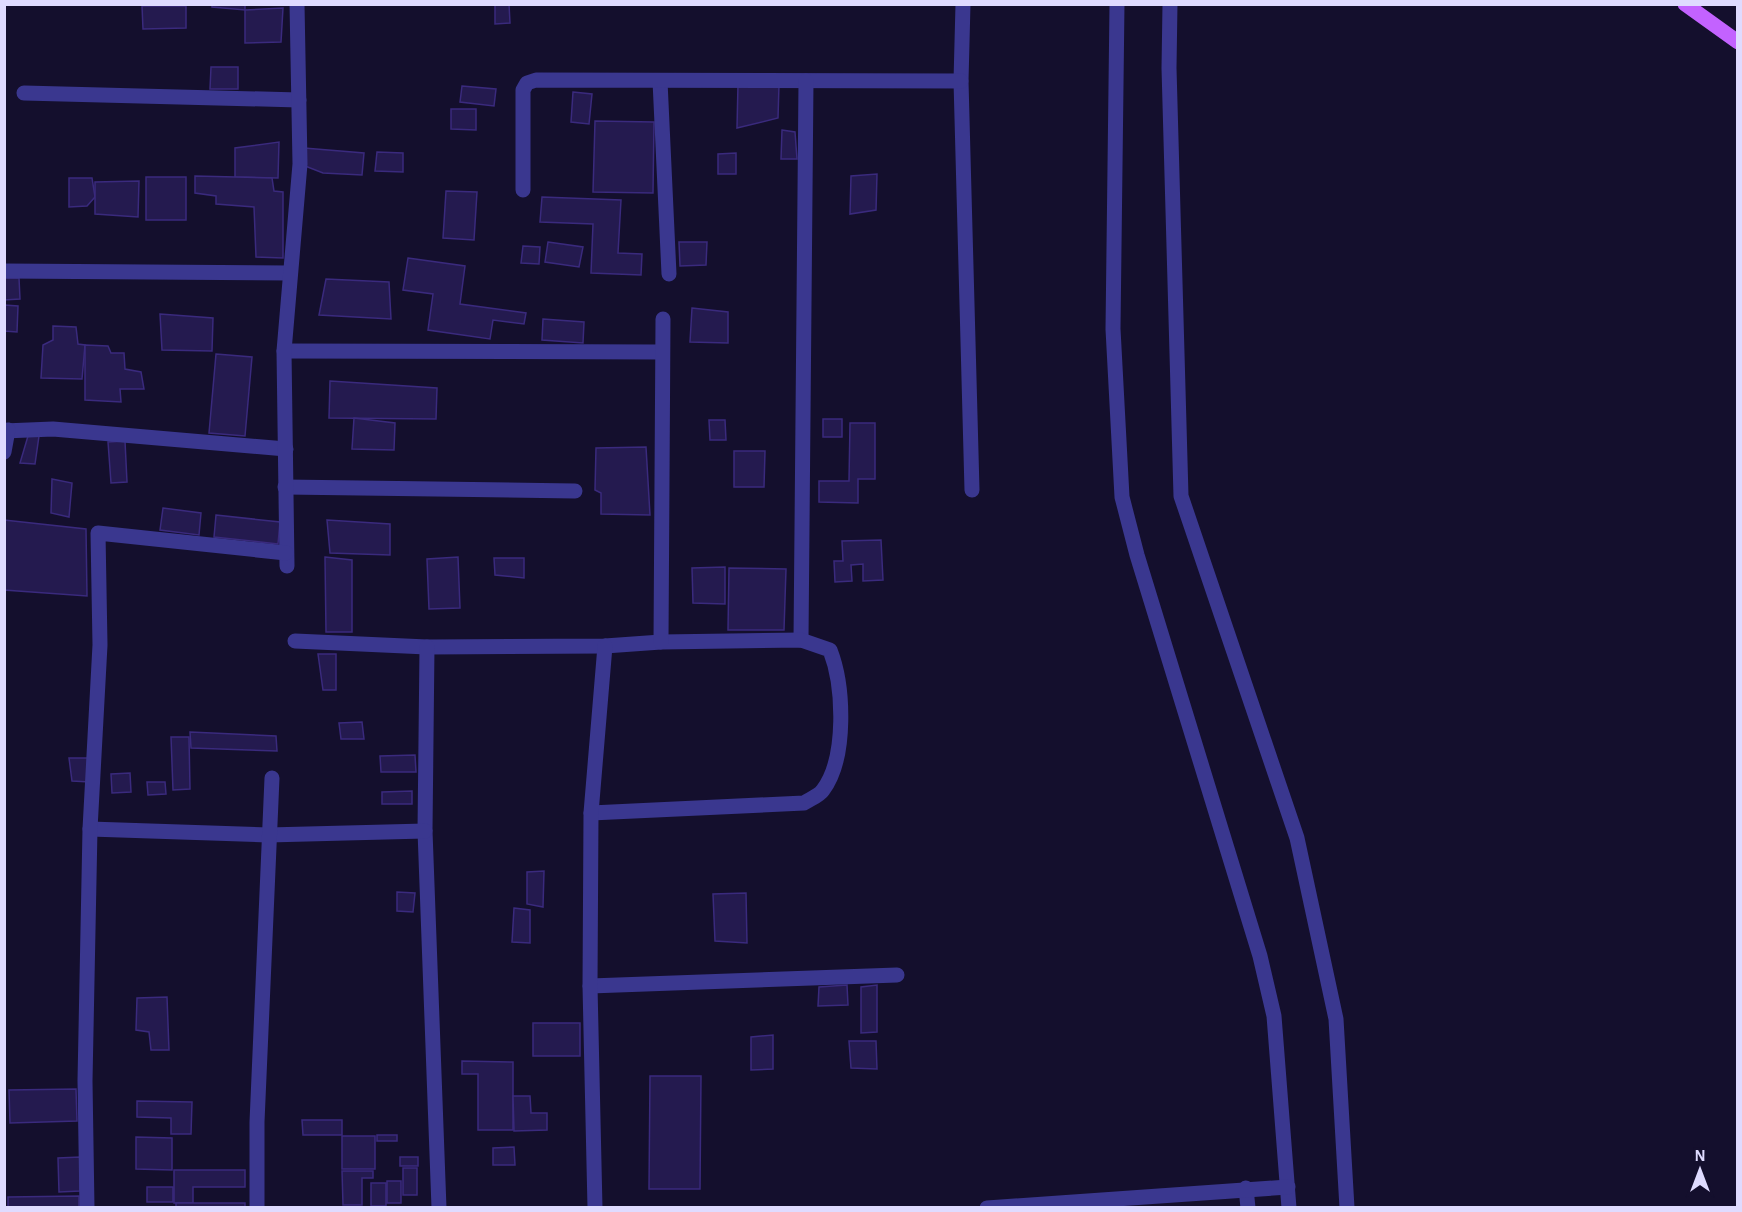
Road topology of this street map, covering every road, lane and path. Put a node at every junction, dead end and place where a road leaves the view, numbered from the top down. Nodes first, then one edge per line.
1 (297, 4) edge
2 (963, 4) edge
3 (1118, 4) edge
4 (1170, 4) edge
5 (1685, 4) edge
6 (1737, 42) edge
7 (660, 81) junction
8 (806, 81) junction
9 (961, 81) junction
10 (24, 93) dead end
11 (299, 100) junction
12 (523, 190) dead end
13 (4, 271) edge
14 (290, 273) junction
15 (669, 274) dead end
16 (663, 319) dead end
17 (284, 351) junction
18 (661, 352) junction
19 (6, 430) edge
20 (286, 449) junction
21 (4, 452) edge
22 (285, 487) junction
23 (972, 490) dead end
24 (575, 491) dead end
25 (801, 640) junction
26 (295, 641) dead end
27 (661, 642) junction
28 (605, 646) junction
29 (427, 647) junction
30 (272, 778) dead end
31 (591, 813) junction
32 (90, 829) junction
33 (425, 831) junction
34 (268, 835) junction
35 (897, 975) dead end
36 (590, 986) junction
37 (1288, 1187) junction
38 (1246, 1188) junction
39 (87, 1208) edge
40 (257, 1208) edge
41 (439, 1208) edge
42 (595, 1208) edge
43 (987, 1208) edge
44 (1248, 1208) edge
45 (1289, 1208) edge
46 (1347, 1208) edge

1 - 11 street
2 - 9 street
3 - 37 street
4 - 46 street
5 - 6 main road
7 - 8 street
7 - 12 street
7 - 15 street
8 - 9 street
8 - 25 street
9 - 23 street
10 - 11 street
11 - 14 street
13 - 14 street
14 - 17 street
16 - 18 street
17 - 18 street
17 - 20 street
18 - 27 street
19 - 20 street
19 - 21 street
20 - 22 street
22 - 24 street
22 - 32 street
25 - 27 street
25 - 31 street
26 - 29 street
27 - 28 street
28 - 29 street
28 - 31 street
29 - 33 street
30 - 34 street
31 - 36 street
32 - 34 street
32 - 39 street
33 - 34 street
33 - 41 street
34 - 40 street
35 - 36 street
36 - 42 street
37 - 38 street
37 - 45 street
38 - 43 street
38 - 44 street

